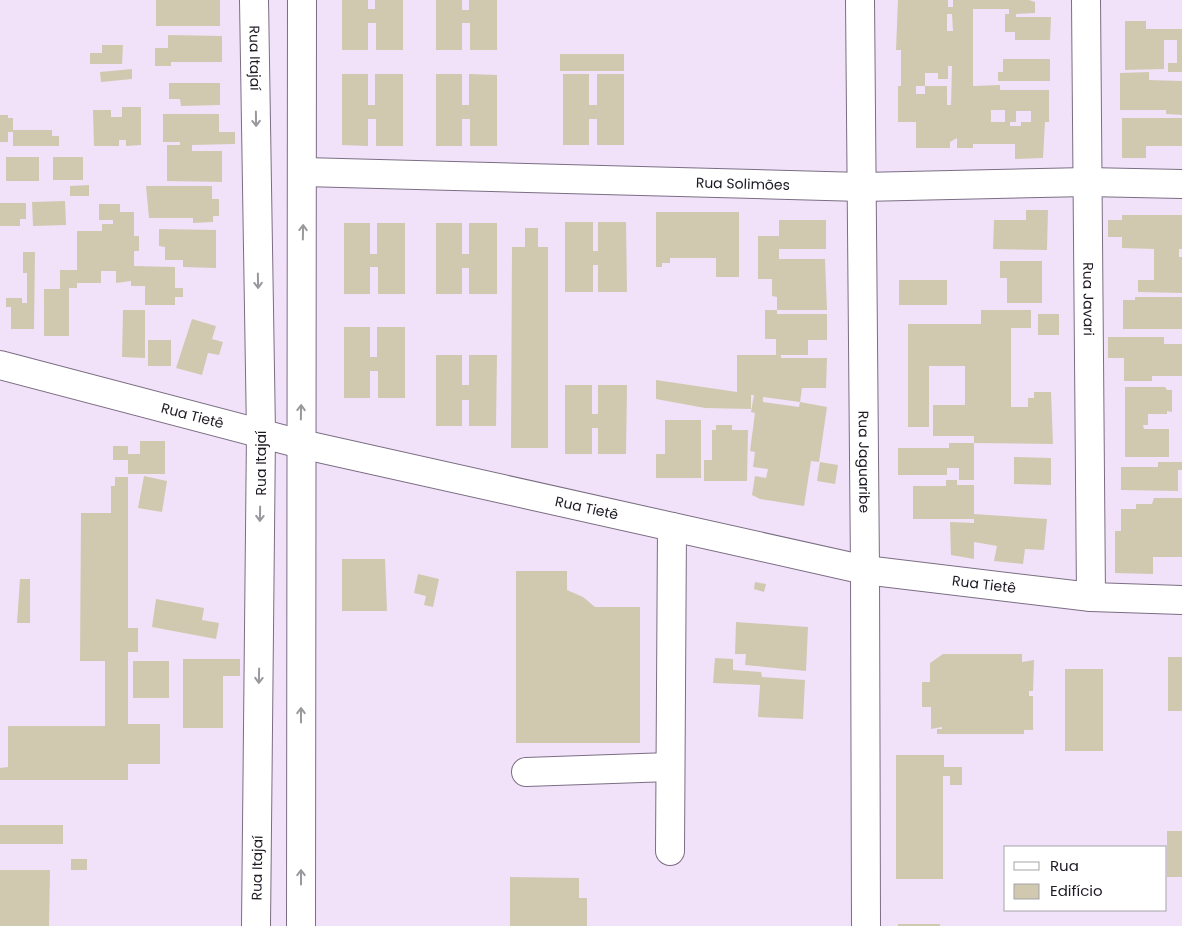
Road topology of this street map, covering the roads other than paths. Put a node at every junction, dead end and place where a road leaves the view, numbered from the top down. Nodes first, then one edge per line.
1 (254, 0) edge
2 (302, 0) edge
3 (860, 0) edge
4 (1086, 0) edge
5 (304, 172) junction
6 (1087, 182) junction
7 (1182, 184) edge
8 (862, 187) junction
9 (0, 366) edge
10 (261, 433) junction
11 (301, 444) junction
12 (672, 527) junction
13 (865, 570) junction
14 (1091, 597) junction
15 (1182, 600) edge
16 (670, 767) junction
17 (526, 772) dead end
18 (670, 851) dead end
19 (256, 926) edge
20 (301, 926) edge
21 (866, 926) edge

1 -> 10 street, Rua Itajaí
2 - 5 street
3 - 8 street, Rua Jaguaribe
4 - 6 street, Rua Javari
5 - 8 street, Rua Solimões
11 -> 5 street
6 - 7 street, Rua Solimões
6 - 8 street, Rua Solimões
6 - 14 street, Rua Javari
8 - 13 street, Rua Jaguaribe
9 - 10 street, Rua Tietê
10 - 11 street, Rua Tietê
10 -> 19 street, Rua Itajaí
11 - 12 street, Rua Tietê
20 -> 11 street
12 - 13 street, Rua Tietê
12 - 16 street
13 - 14 street, Rua Tietê
13 - 21 street, Rua Jaguaribe
14 - 15 street, Rua Tietê
16 - 17 street
16 - 18 street

